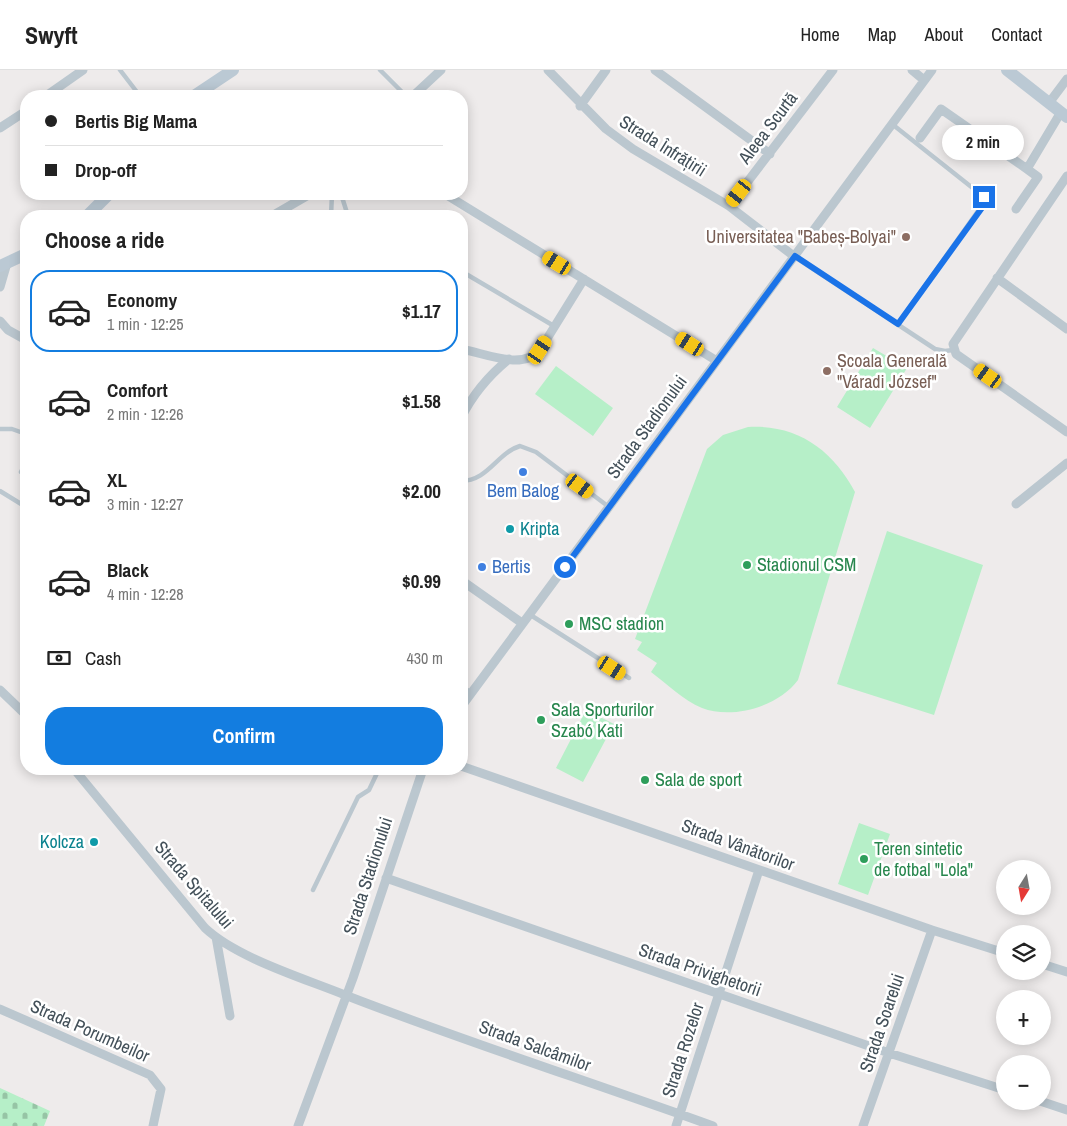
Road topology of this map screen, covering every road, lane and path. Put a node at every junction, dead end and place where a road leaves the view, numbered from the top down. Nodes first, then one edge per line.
1 (83, 70) edge
2 (120, 70) edge
3 (233, 70) edge
4 (380, 70) edge
5 (440, 70) edge
6 (548, 70) edge
7 (606, 70) edge
8 (655, 70) edge
9 (833, 70) edge
10 (912, 70) edge
11 (932, 70) edge
12 (1007, 70) edge
13 (1067, 79) edge
14 (924, 80) junction
15 (55, 90) edge
16 (135, 90) edge
17 (203, 90) edge
18 (400, 90) edge
19 (419, 90) edge
20 (1049, 103) junction
21 (580, 106) junction
22 (20, 115) edge
23 (1064, 115) edge
24 (892, 124) junction
25 (0, 128) edge
26 (920, 138) dead end
27 (770, 154) junction
28 (1027, 170) junction
29 (1067, 176) edge
30 (103, 200) edge
31 (300, 200) edge
32 (455, 200) edge
33 (729, 206) junction
34 (93, 210) edge
35 (282, 210) edge
36 (1016, 210) dead end
37 (795, 256) junction
38 (20, 257) edge
39 (4, 265) edge
40 (468, 275) edge
41 (997, 278) junction
42 (584, 279) junction
43 (0, 287) edge
44 (0, 321) edge
45 (898, 324) junction
46 (555, 327) junction
47 (1067, 328) edge
48 (20, 337) edge
49 (953, 350) junction
50 (468, 351) edge
51 (509, 360) junction
52 (717, 361) junction
53 (468, 406) edge
54 (0, 429) edge
55 (20, 432) edge
56 (1067, 432) edge
57 (1067, 463) edge
58 (468, 480) edge
59 (0, 491) edge
60 (20, 503) edge
61 (1016, 504) dead end
62 (609, 507) junction
63 (468, 585) edge
64 (529, 614) junction
65 (522, 623) junction
66 (629, 678) dead end
67 (0, 690) edge
68 (468, 691) edge
69 (471, 693) junction
70 (468, 697) edge
71 (20, 709) edge
72 (468, 768) edge
73 (79, 775) edge
74 (376, 775) edge
75 (422, 775) edge
76 (760, 870) junction
77 (386, 878) junction
78 (313, 890) dead end
79 (932, 930) junction
80 (216, 938) junction
81 (996, 950) edge
82 (1051, 967) edge
83 (1067, 972) edge
84 (719, 994) junction
85 (346, 995) junction
86 (0, 1009) edge
87 (230, 1016) dead end
88 (889, 1053) junction
89 (996, 1087) edge
90 (1051, 1105) edge
91 (1067, 1110) edge
92 (680, 1114) junction
93 (153, 1126) edge
94 (298, 1126) edge
95 (676, 1126) edge
96 (713, 1126) edge
97 (863, 1126) edge

1 - 15 street
2 - 16 lane
3 - 17 street
4 - 18 lane
5 - 19 street
6 - 21 street, Strada Înfrățirii
7 - 21 street
8 - 27 street
9 - 27 street, Aleea Scurtă
10 - 14 street
11 - 14 street, Strada Stadionului
12 - 20 street
13 - 20 street
14 - 24 street, Strada Stadionului
20 - 23 street
21 - 33 street, Strada Înfrățirii
22 - 25 street
23 - 28 street
24 - 37 street, Strada Stadionului
24 - 45 lane
26 - 28 street
27 - 33 street, Aleea Scurtă
28 - 36 street
29 - 41 street
30 - 34 street
31 - 35 street
32 - 42 street
33 - 37 street, Strada Înfrățirii
37 - 45 lane
37 - 52 street, Strada Stadionului
38 - 39 street
39 - 43 street
40 - 46 lane
41 - 47 street
41 - 49 street
42 - 46 street
42 - 52 street
44 - 48 street
45 - 49 lane
46 - 51 street
49 - 56 street
50 - 51 street
51 - 53 street
52 - 62 street, Strada Stadionului
54 - 55 lane
57 - 61 street
58 - 62 lane
59 - 60 lane
62 - 64 street, Strada Stadionului
63 - 65 street
64 - 65 street, Strada Stadionului
64 - 66 lane
65 - 69 street, Strada Stadionului
67 - 71 street
68 - 69 lane
69 - 70 street, Strada Stadionului
72 - 76 street, Strada Vânătorilor
73 - 80 street, Strada Spitalului
74 - 78 lane
75 - 77 street, Strada Stadionului
76 - 79 street, Strada Vânătorilor
76 - 84 street, Strada Rozelor
77 - 84 street, Strada Privighetorii
77 - 85 street, Strada Stadionului
79 - 81 street, Strada Vânătorilor
79 - 88 street, Strada Soarelui
80 - 85 street, Strada Spitalului
80 - 87 street
82 - 83 street
84 - 88 street, Strada Privighetorii
84 - 92 street, Strada Rozelor
85 - 92 street, Strada Salcâmilor
85 - 94 street, Strada Stadionului
86 - 93 street, Strada Porumbeilor
88 - 89 street, Strada Privighetorii
88 - 97 street, Strada Soarelui
90 - 91 street
92 - 95 street, Strada Rozelor
92 - 96 street, Strada Salcâmilor

